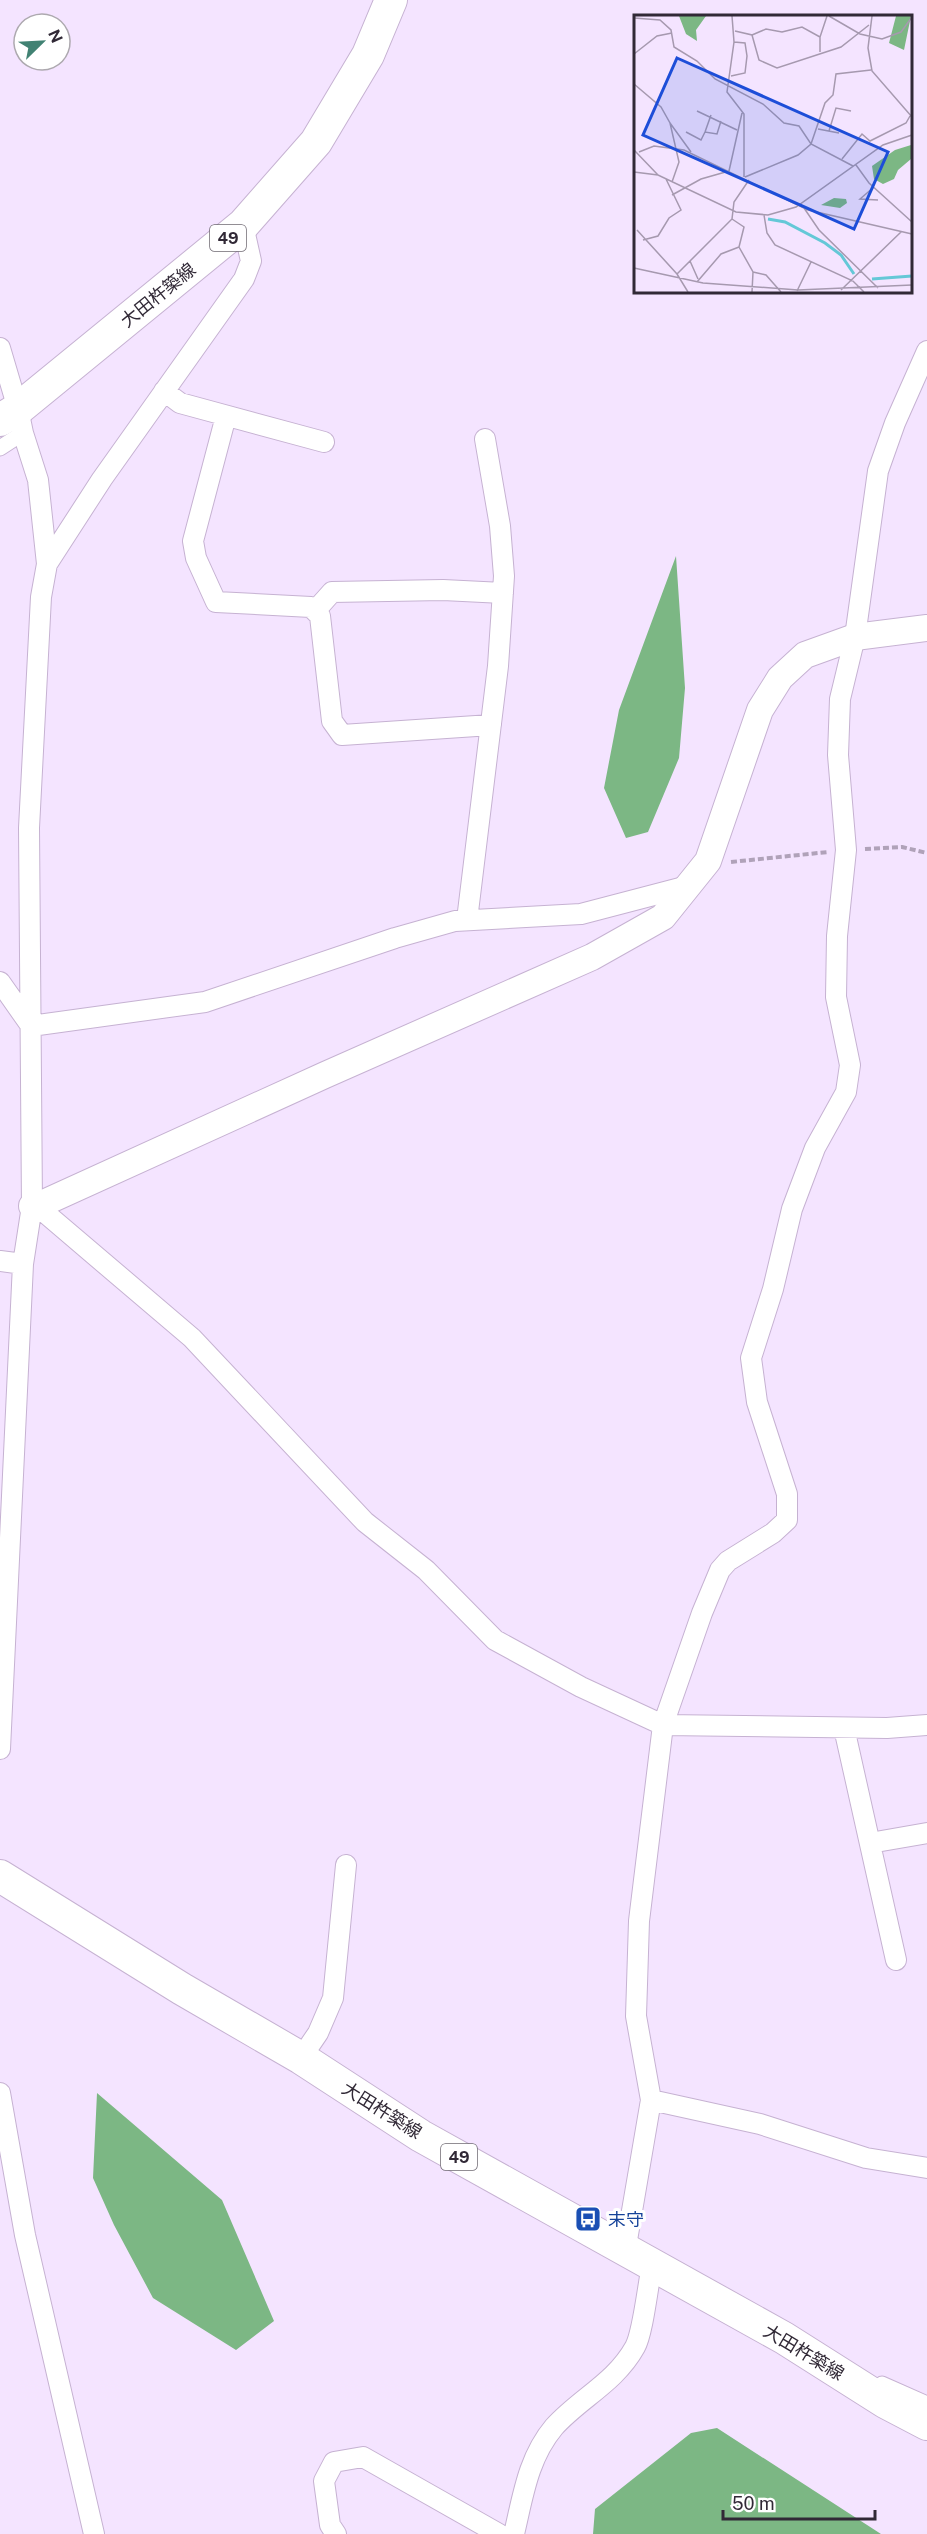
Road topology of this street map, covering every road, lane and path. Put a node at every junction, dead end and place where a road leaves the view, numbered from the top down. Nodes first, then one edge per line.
1 (391, 0) edge
2 (243, 225) junction
3 (0, 348) edge
4 (927, 351) edge
5 (164, 391) junction
6 (11, 411) edge
7 (226, 416) junction
8 (485, 439) dead end
9 (324, 442) dead end
10 (0, 448) edge
11 (46, 564) junction
12 (503, 593) junction
13 (315, 611) junction
14 (927, 628) edge
15 (855, 637) junction
16 (491, 725) junction
17 (846, 850) junction
18 (927, 853) edge
19 (708, 861) junction
20 (688, 886) junction
21 (467, 920) junction
22 (0, 982) edge
23 (31, 1026) junction
24 (34, 1206) junction
25 (0, 1261) edge
26 (23, 1264) junction
27 (663, 1725) junction
28 (927, 1725) edge
29 (844, 1728) junction
30 (0, 1749) edge
31 (927, 1833) edge
32 (870, 1843) junction
33 (0, 1862) edge
34 (346, 1865) dead end
35 (0, 1876) edge
36 (896, 1960) dead end
37 (303, 2055) junction
38 (0, 2093) edge
39 (651, 2100) junction
40 (927, 2168) edge
41 (636, 2252) junction
42 (927, 2404) edge
43 (927, 2424) edge
44 (94, 2534) edge
45 (336, 2534) edge
46 (499, 2534) edge
47 (514, 2534) edge

1 - 2 main road, 大田杵築線 / 49
2 - 5 street
2 - 6 main road, 大田杵築線 / 49
3 - 6 street
4 - 15 street
5 - 7 street
5 - 11 street
6 - 10 street
6 - 11 street
7 - 9 street
7 - 13 street
8 - 12 street
11 - 23 street
12 - 13 street
12 - 16 street
13 - 16 street
14 - 15 street
15 - 17 street
15 - 19 street
16 - 21 street
17 - 18 path
17 - 19 path
17 - 27 street
19 - 20 street
20 - 21 street
20 - 24 street
21 - 23 street
22 - 23 street
23 - 24 street
24 - 26 street
24 - 27 street
25 - 26 street
26 - 30 street
27 - 29 street
27 - 39 street
28 - 29 street
29 - 32 street
31 - 32 street
32 - 36 street
33 - 37 street
34 - 37 street
35 - 37 main road, 大田杵築線 / 49
37 - 41 main road, 大田杵築線 / 49
38 - 44 street
39 - 40 street
39 - 41 street
41 - 42 street
41 - 43 main road, 大田杵築線 / 49
41 - 47 street
45 - 46 street

